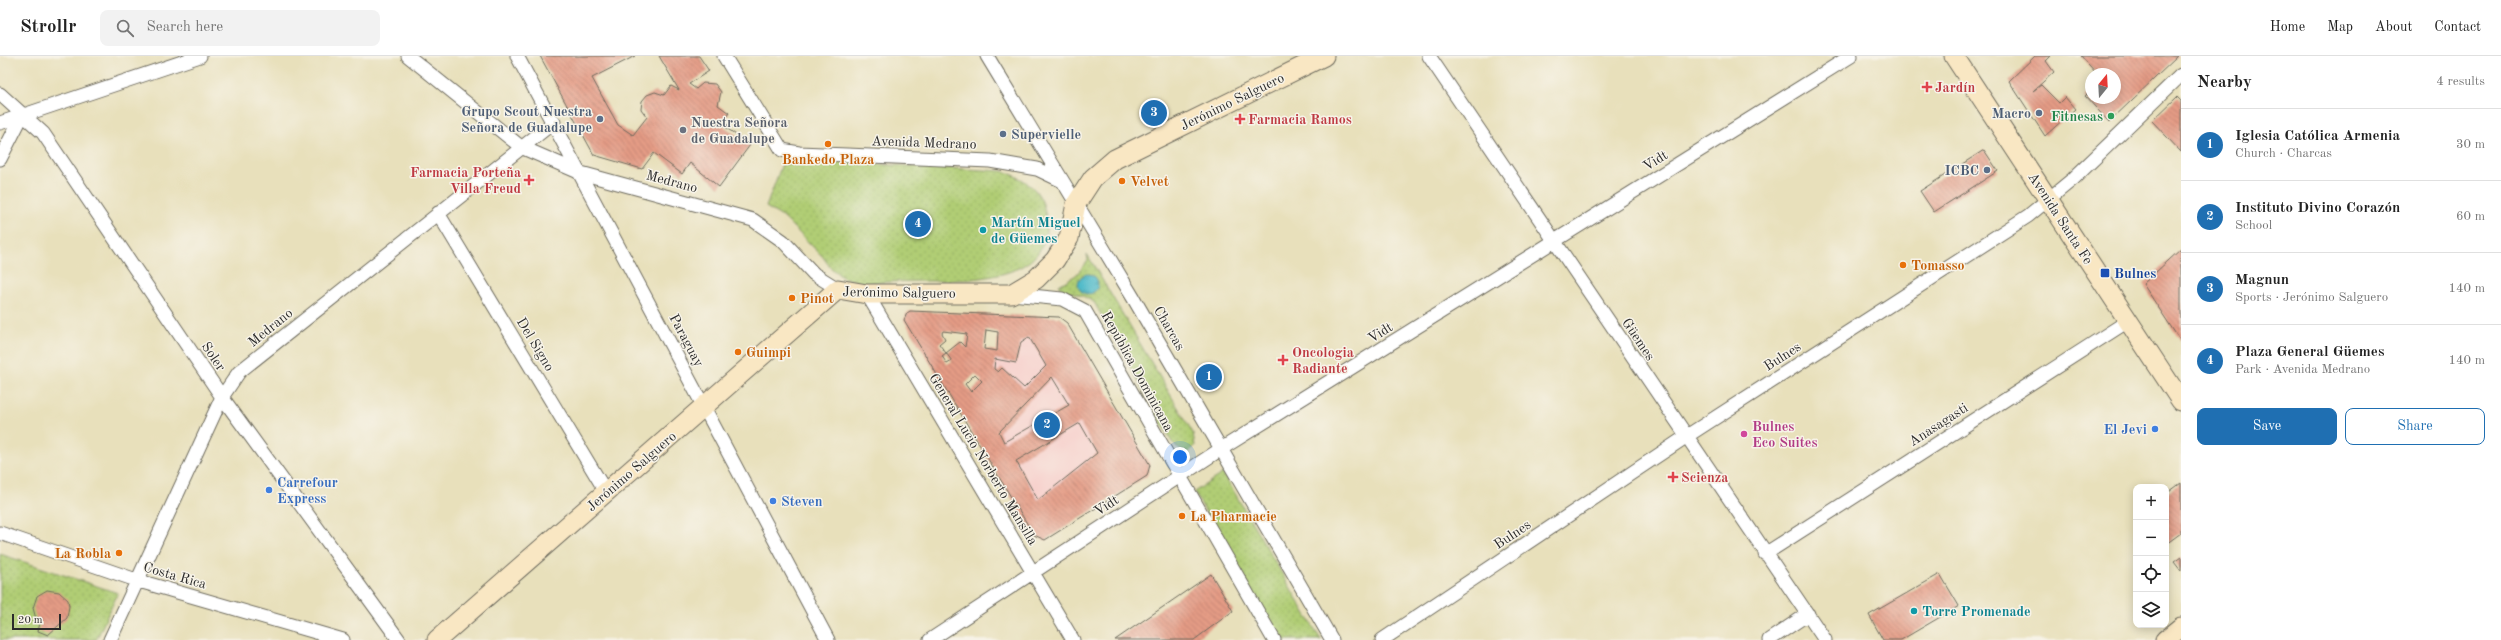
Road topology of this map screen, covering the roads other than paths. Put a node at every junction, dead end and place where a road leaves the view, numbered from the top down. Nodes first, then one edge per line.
1 (200, 56) edge
2 (408, 56) edge
3 (517, 56) edge
4 (724, 56) edge
5 (987, 56) edge
6 (1324, 56) edge
7 (1429, 56) edge
8 (1851, 56) edge
9 (1954, 56) edge
10 (2181, 75) edge
11 (0, 94) edge
12 (23, 114) junction
13 (554, 122) junction
14 (0, 124) edge
15 (521, 146) junction
16 (0, 159) edge
17 (581, 173) junction
18 (1062, 181) junction
19 (2050, 199) junction
20 (1076, 204) junction
21 (438, 213) junction
22 (1554, 243) junction
23 (838, 289) junction
24 (867, 294) junction
25 (1011, 294) junction
26 (2128, 321) junction
27 (222, 396) junction
28 (2181, 401) edge
29 (705, 407) junction
30 (1687, 436) junction
31 (1221, 449) junction
32 (1179, 477) junction
33 (606, 492) junction
34 (0, 533) edge
35 (1765, 554) junction
36 (1033, 572) junction
37 (139, 581) junction
38 (1808, 614) junction
39 (2181, 627) edge
40 (110, 640) edge
41 (343, 640) edge
42 (399, 640) edge
43 (437, 640) edge
44 (828, 640) edge
45 (930, 640) edge
46 (1073, 640) edge
47 (1274, 640) edge
48 (1332, 640) edge
49 (1382, 640) edge
50 (1769, 640) edge
51 (1825, 640) edge
52 (2164, 640) edge

1 - 12 street
2 - 15 street, Medrano
3 - 13 street, Paraguay
4 - 18 street, Avenida Medrano
5 - 18 street, Charcas
6 - 20 street, Jerónimo Salguero
7 - 22 street, Güemes
8 - 22 street, Vidt
9 - 19 street, Avenida Santa Fe
10 - 19 street, Bulnes
11 - 12 street, Soler
12 - 14 street
12 - 16 street
12 - 27 street, Soler
13 - 15 street, Medrano
13 - 17 street, Paraguay
15 - 17 street, Medrano
15 - 21 street, Medrano
17 - 23 street, Medrano
17 - 29 street, Paraguay
18 - 20 street, Charcas
19 - 26 street, Avenida Santa Fe
19 - 30 street, Bulnes
20 - 25 street, Jerónimo Salguero
20 - 31 street, Charcas
21 - 27 street, Medrano
21 - 33 street, Del Signo
22 - 30 street, Güemes
22 - 31 street, Vidt
23 - 24 street, Jerónimo Salguero
23 - 29 street, Jerónimo Salguero
24 - 25 street, Jerónimo Salguero
24 - 36 street, General Lucio Norberto Mansilla
25 - 32 street, República Dominicana
26 - 28 street, Avenida Santa Fe
26 - 35 street, Anasagasti
27 - 37 street, Medrano
27 - 42 street, Soler
29 - 33 street, Jerónimo Salguero
29 - 44 street, Paraguay
30 - 35 street, Güemes
30 - 49 street, Bulnes
31 - 32 street, Vidt
31 - 48 street, Charcas
32 - 36 street, Vidt
32 - 47 street, República Dominicana
33 - 43 street, Jerónimo Salguero
34 - 37 street, Costa Rica
35 - 38 street, Güemes
36 - 45 street, Vidt
36 - 46 street, General Lucio Norberto Mansilla
37 - 40 street, Medrano
37 - 41 street, Costa Rica
38 - 50 street
38 - 51 street, Güemes
39 - 52 street

